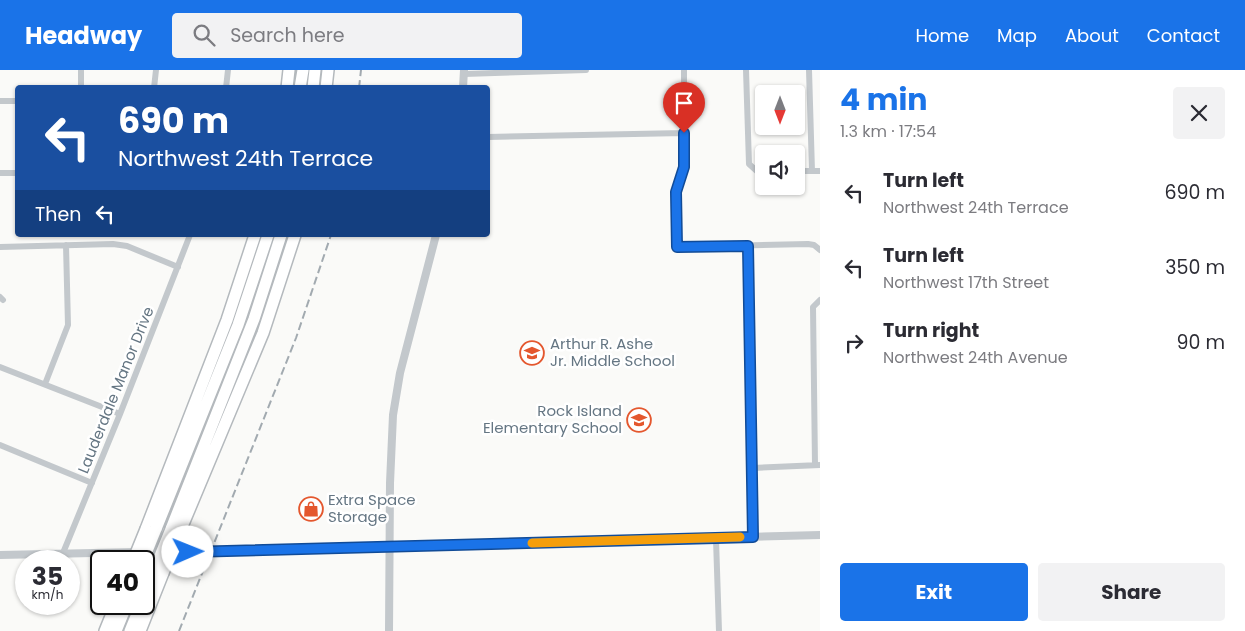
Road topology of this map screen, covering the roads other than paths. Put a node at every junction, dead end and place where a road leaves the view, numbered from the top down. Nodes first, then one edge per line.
1 (81, 70) edge
2 (156, 70) edge
3 (228, 70) edge
4 (289, 70) edge
5 (303, 70) edge
6 (316, 70) edge
7 (328, 70) edge
8 (586, 70) edge
9 (684, 70) edge
10 (746, 70) edge
11 (809, 70) edge
12 (464, 72) edge
13 (81, 85) edge
14 (154, 85) edge
15 (226, 85) edge
16 (287, 85) edge
17 (300, 85) edge
18 (314, 85) edge
19 (326, 85) edge
20 (463, 85) edge
21 (0, 101) edge
22 (15, 101) edge
23 (684, 133) junction
24 (490, 137) edge
25 (755, 170) edge
26 (805, 171) edge
27 (812, 171) junction
28 (820, 171) edge
29 (0, 173) edge
30 (15, 173) edge
31 (189, 237) edge
32 (254, 237) edge
33 (267, 237) edge
34 (281, 237) edge
35 (294, 237) edge
36 (435, 237) edge
37 (66, 245) junction
38 (748, 246) junction
39 (0, 247) edge
40 (820, 250) edge
41 (178, 267) junction
42 (820, 300) edge
43 (0, 367) edge
44 (45, 384) junction
45 (120, 414) junction
46 (0, 445) edge
47 (817, 465) edge
48 (752, 468) junction
49 (92, 483) junction
50 (151, 529) junction
51 (176, 529) junction
52 (820, 535) edge
53 (753, 537) junction
54 (716, 538) junction
55 (389, 547) junction
56 (65, 550) edge
57 (139, 550) edge
58 (146, 550) edge
59 (80, 554) edge
60 (0, 555) edge
61 (15, 555) edge
62 (158, 573) junction
63 (155, 578) edge
64 (112, 615) edge
65 (122, 615) edge
66 (137, 615) edge
67 (105, 631) edge
68 (116, 631) edge
69 (130, 631) edge
70 (140, 631) edge
71 (389, 631) edge
72 (719, 631) edge

1 - 13 street
2 - 14 street
3 - 15 street
4 - 16 highway
5 - 17 highway
6 - 18 highway
7 - 19 highway
8 - 12 street
9 - 23 street
10 - 25 street
11 - 27 street
12 - 20 street
21 - 22 street
23 - 24 street
23 - 38 street
26 - 27 street
27 - 28 street
29 - 30 street
31 - 41 street, Lauderdale Manor Drive
32 - 50 highway
33 - 50 highway
34 - 51 highway
35 - 51 highway
36 - 55 street
37 - 39 street
37 - 41 street
37 - 44 street
38 - 40 street
38 - 48 street
41 - 45 street, Lauderdale Manor Drive
42 - 47 street
43 - 44 street
44 - 45 street
45 - 49 street, Lauderdale Manor Drive
46 - 49 street
47 - 48 street
48 - 53 street
49 - 56 street, Lauderdale Manor Drive
50 - 57 highway, bridge
50 - 58 highway, bridge
51 - 62 highway, bridge
52 - 53 street
53 - 54 street
54 - 55 street
54 - 72 street
55 - 59 street
55 - 71 street
60 - 61 street
62 - 63 highway
62 - 70 highway
64 - 67 highway
65 - 68 highway
66 - 69 highway

